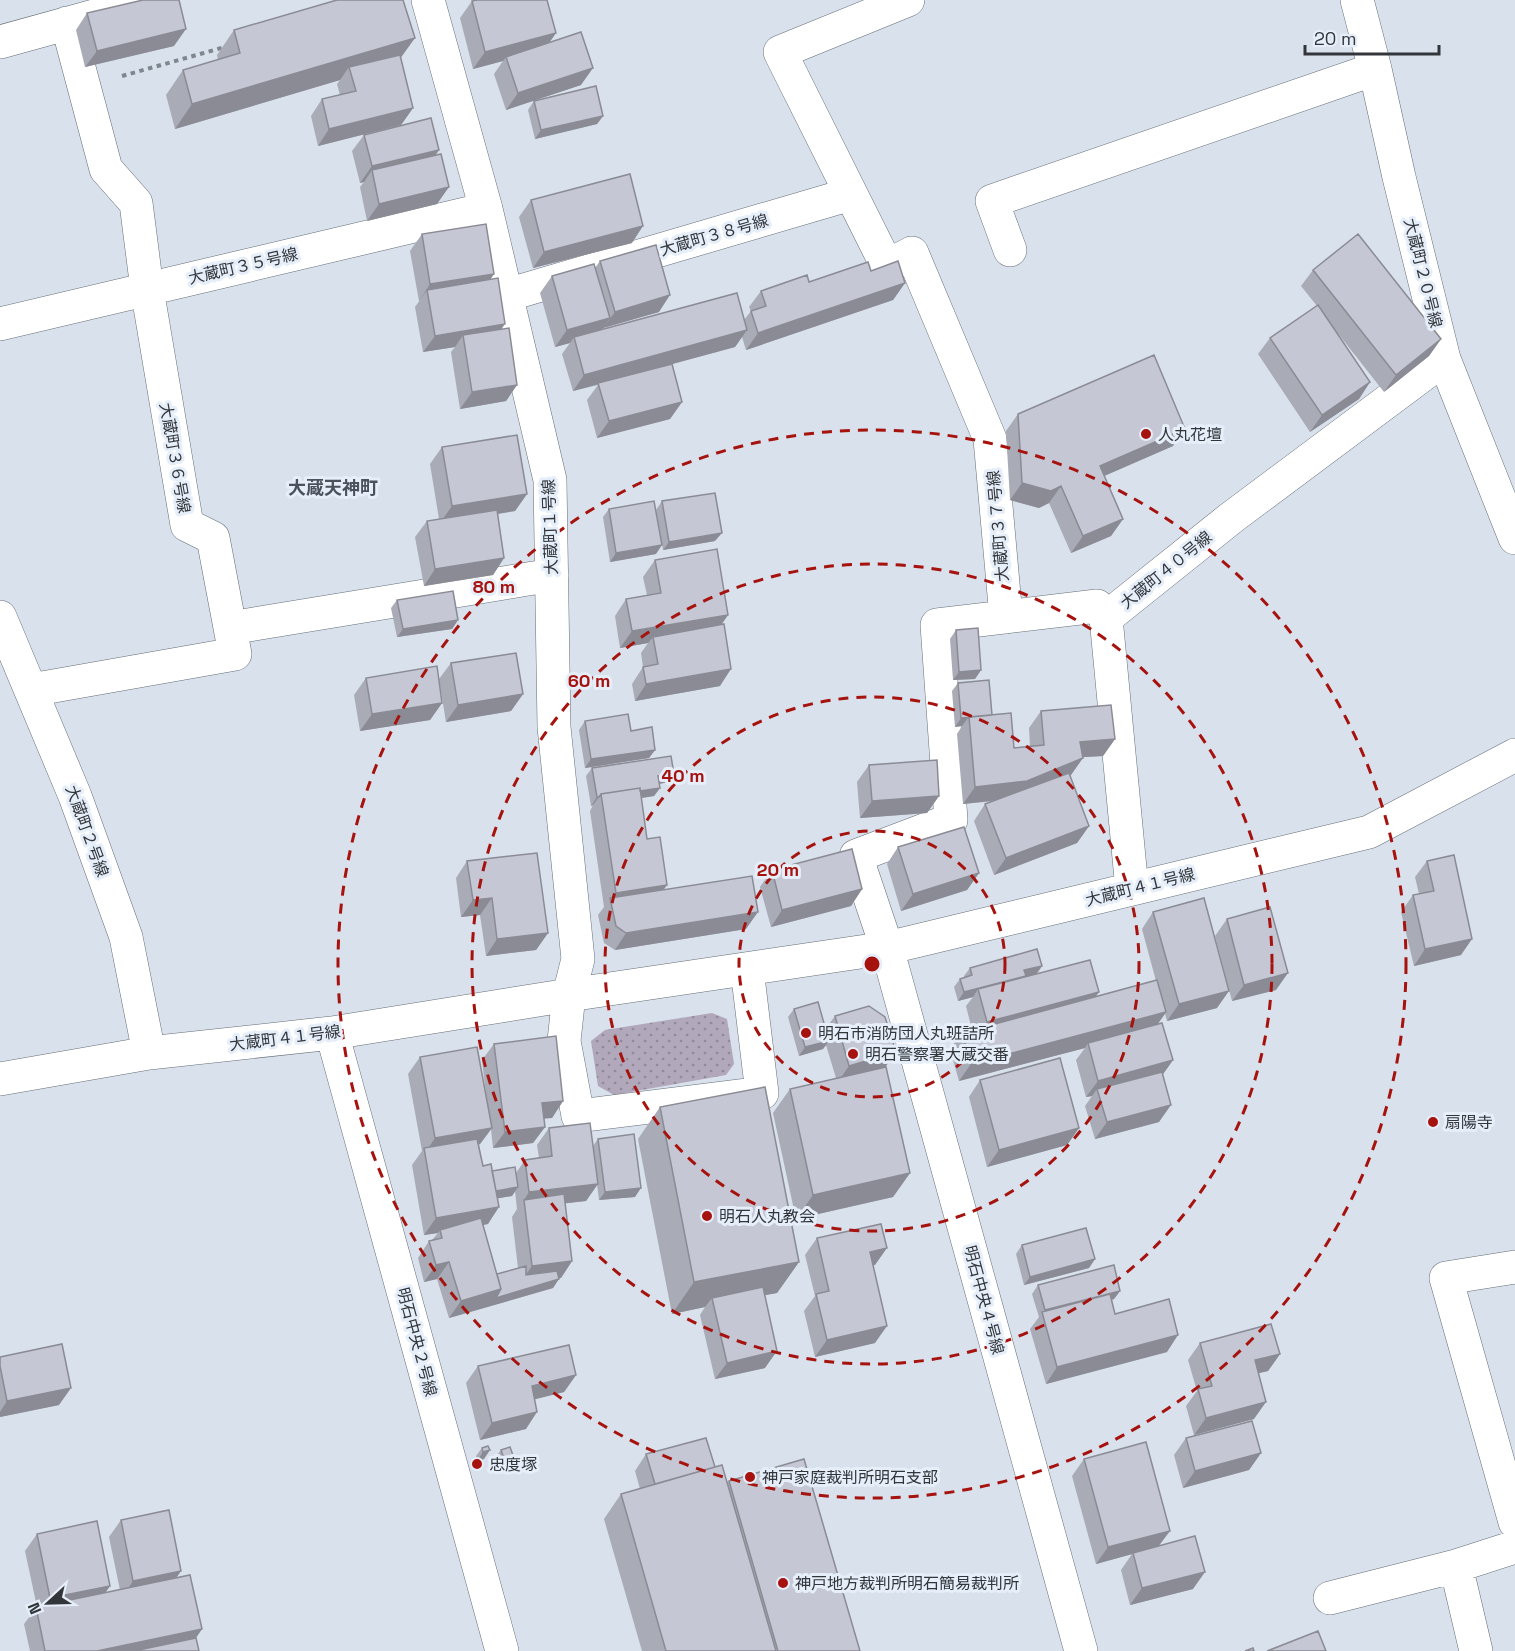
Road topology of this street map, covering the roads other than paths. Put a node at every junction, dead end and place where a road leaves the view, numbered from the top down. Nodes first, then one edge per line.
1 (152, 0) edge
2 (428, 0) edge
3 (908, 0) edge
4 (1357, 0) edge
5 (67, 23) junction
6 (0, 42) edge
7 (1375, 69) junction
8 (851, 194) junction
9 (486, 209) junction
10 (1010, 250) dead end
11 (147, 289) junction
12 (507, 295) junction
13 (0, 324) edge
14 (1444, 359) junction
15 (1515, 538) edge
16 (552, 575) junction
17 (0, 617) edge
18 (1006, 617) junction
19 (1106, 618) junction
20 (230, 628) junction
21 (6, 647) edge
22 (31, 690) junction
23 (1514, 760) edge
24 (1132, 889) junction
25 (887, 948) junction
26 (747, 969) junction
27 (569, 995) junction
28 (332, 1033) junction
29 (149, 1053) junction
30 (0, 1079) edge
31 (1515, 1267) edge
32 (1515, 1522) edge
33 (1515, 1547) edge
34 (1456, 1566) junction
35 (1330, 1598) dead end
36 (502, 1651) edge
37 (1081, 1651) edge
38 (1476, 1651) edge

1 - 5 street
2 - 9 street, 大蔵町１号線
3 - 8 street, 大蔵町３７号線
4 - 7 street, 大蔵町２０号線
5 - 6 street
5 - 11 street
7 - 10 street
7 - 14 street, 大蔵町２０号線
8 - 12 street, 大蔵町３８号線
8 - 18 street, 大蔵町３７号線
9 - 11 street, 大蔵町３５号線
9 - 12 street, 大蔵町１号線
11 - 13 street, 大蔵町３５号線
11 - 20 street, 大蔵町３６号線
12 - 16 street, 大蔵町１号線
14 - 15 street, 大蔵町２０号線
14 - 19 street, 大蔵町４０号線
16 - 20 street
16 - 27 street, 大蔵町１号線
17 - 21 street, 大蔵町２号線
18 - 19 street
18 - 25 street
19 - 24 street, 大蔵町４０号線
20 - 22 street, 大蔵町３６号線
21 - 22 street, 大蔵町２号線
22 - 29 street, 大蔵町２号線
23 - 24 street, 大蔵町４１号線
24 - 25 street, 大蔵町４１号線
25 - 26 street, 大蔵町４１号線
25 - 37 street, 明石中央４号線
26 - 27 street, 大蔵町４１号線
26 - 27 street
27 - 28 street, 大蔵町４１号線
28 - 29 street, 大蔵町４１号線
28 - 36 street, 明石中央２号線
29 - 30 street, 大蔵町４１号線
31 - 32 street
33 - 34 street
34 - 35 street
34 - 38 street

